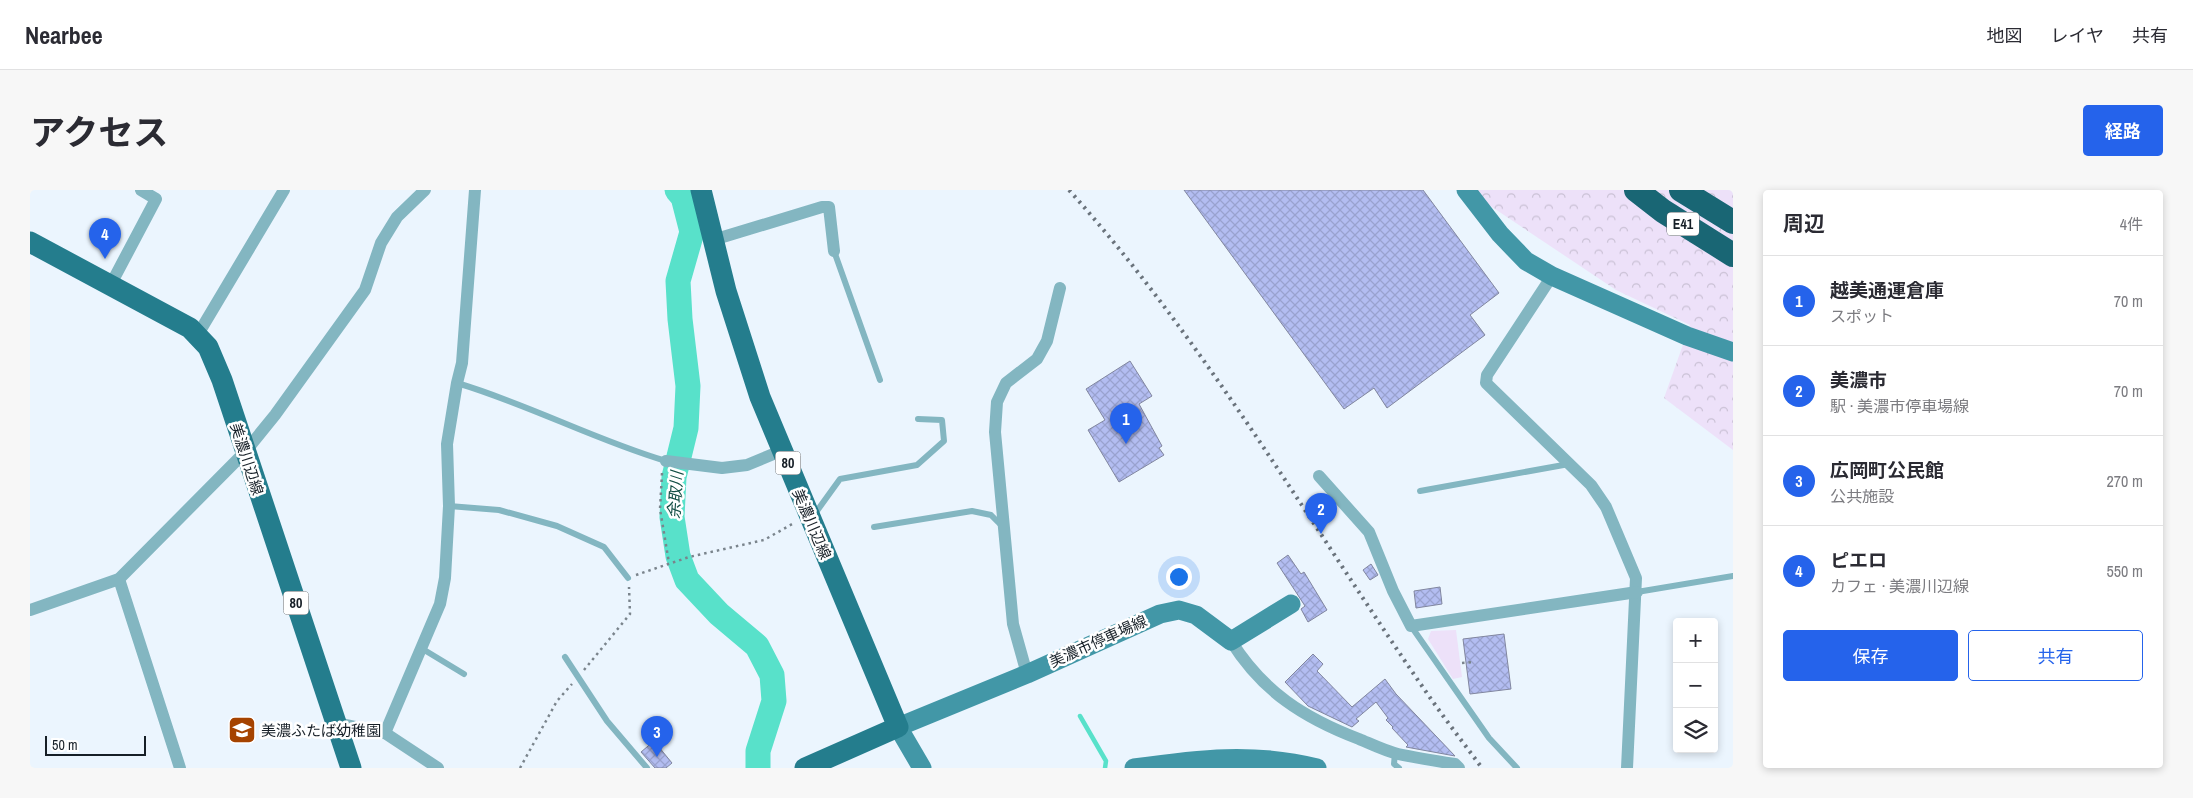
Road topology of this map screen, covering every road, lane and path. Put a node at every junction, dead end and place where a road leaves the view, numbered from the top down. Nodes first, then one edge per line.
1 (141, 190) edge
2 (284, 190) edge
3 (426, 190) edge
4 (475, 190) edge
5 (701, 190) edge
6 (1466, 190) edge
7 (1636, 190) edge
8 (1681, 190) edge
9 (1733, 222) edge
10 (713, 240) junction
11 (30, 242) edge
12 (834, 250) joint
13 (1733, 254) edge
14 (1552, 276) junction
15 (110, 286) junction
16 (1060, 288) dead end
17 (197, 336) junction
18 (1733, 352) edge
19 (880, 380) dead end
20 (456, 382) junction
21 (918, 419) dead end
22 (783, 450) junction
23 (244, 452) junction
24 (666, 461) junction
25 (1570, 464) junction
26 (1319, 476) dead end
27 (1420, 491) dead end
28 (449, 506) junction
29 (809, 518) junction
30 (874, 527) dead end
31 (1004, 529) junction
32 (669, 563) junction
33 (1733, 576) edge
34 (628, 578) joint
35 (119, 579) junction
36 (1637, 592) junction
37 (1290, 604) dead end
38 (30, 610) edge
39 (1411, 626) junction
40 (1231, 641) junction
41 (420, 648) junction
42 (565, 657) dead end
43 (1474, 662) dead end
44 (1462, 664) dead end
45 (464, 674) dead end
46 (1027, 674) junction
47 (337, 723) junction
48 (898, 727) junction
49 (385, 733) junction
50 (1395, 754) junction
51 (347, 761) edge
52 (180, 768) edge
53 (438, 768) edge
54 (647, 768) edge
55 (805, 768) edge
56 (922, 768) edge
57 (1135, 768) edge
58 (1316, 768) edge
59 (1399, 768) edge
60 (1459, 768) edge
61 (1517, 768) edge
62 (1627, 768) edge

1 - 15 street
2 - 17 street
3 - 23 street
4 - 20 street
5 - 10 main road, 美濃川辺線 / 80
6 - 14 street
7 - 13 highway, E41
8 - 9 highway, E41
10 - 12 street
10 - 22 main road, 美濃川辺線 / 80
11 - 15 main road, 美濃川辺線 / 80
12 - 19 lane
14 - 18 street
14 - 25 street
15 - 17 main road, 美濃川辺線 / 80
16 - 31 street
17 - 23 main road, 美濃川辺線 / 80
20 - 24 lane
20 - 28 street
21 - 29 lane
22 - 24 street
22 - 29 main road, 美濃川辺線 / 80
23 - 35 street
23 - 47 main road, 美濃川辺線 / 80
24 - 32 path
25 - 27 lane
25 - 36 street
26 - 39 street
28 - 34 lane
28 - 41 street
29 - 32 path
29 - 48 main road, 美濃川辺線 / 80
30 - 31 lane
31 - 46 street
32 - 34 path
33 - 36 lane
35 - 38 street
35 - 52 street
36 - 39 street
36 - 62 street
37 - 40 street
39 - 61 lane
40 - 46 street, 美濃市停車場線
40 - 50 street
41 - 45 lane
41 - 49 street
42 - 54 lane
43 - 44 path
46 - 48 street, 美濃市停車場線
47 - 49 street
47 - 51 main road, 美濃川辺線 / 80
48 - 55 main road
48 - 56 street
49 - 53 street
50 - 59 lane
50 - 60 street
57 - 58 street

